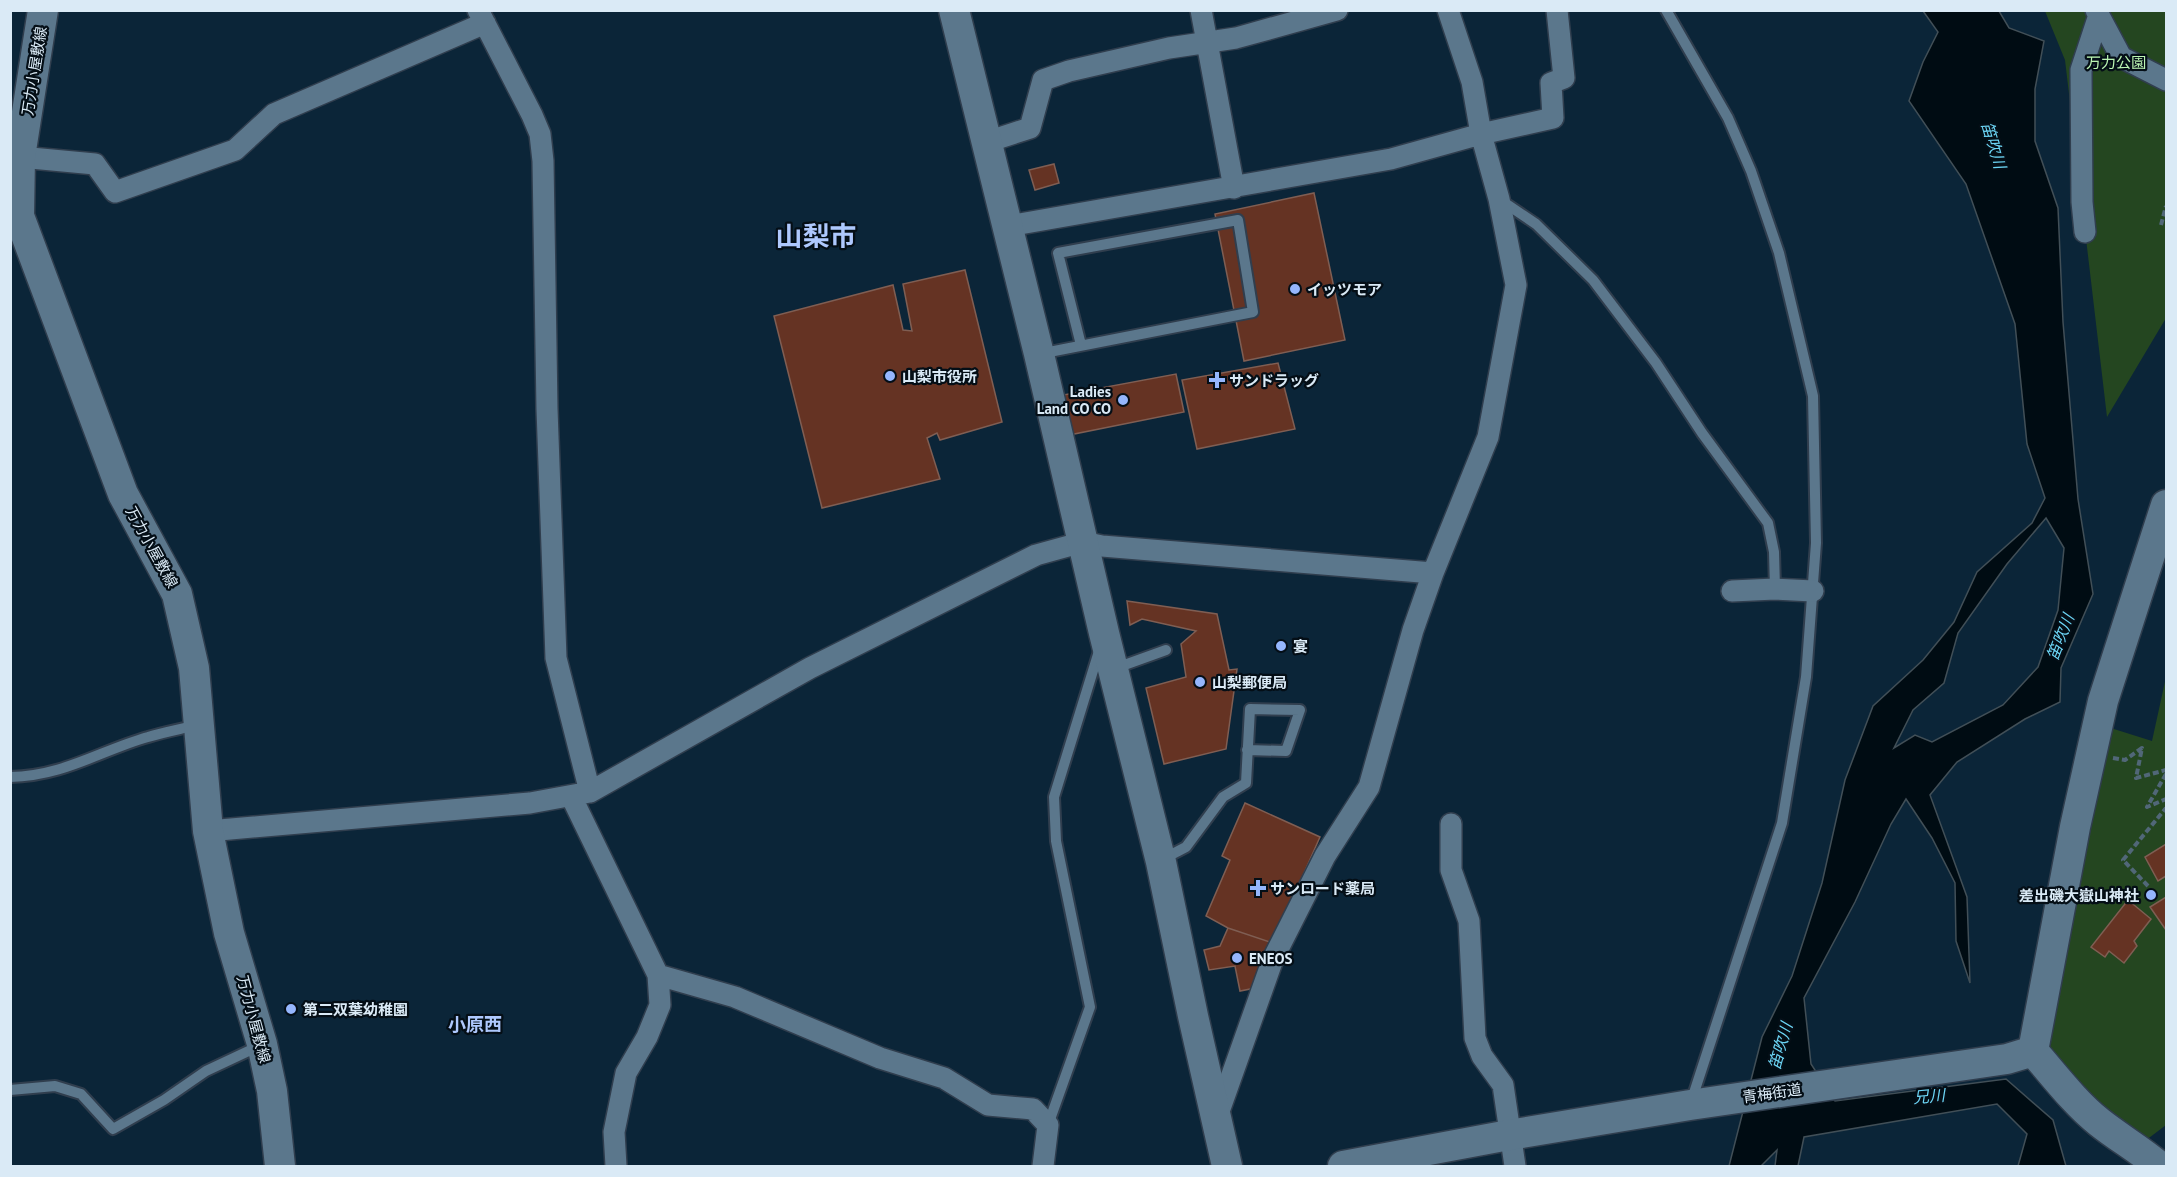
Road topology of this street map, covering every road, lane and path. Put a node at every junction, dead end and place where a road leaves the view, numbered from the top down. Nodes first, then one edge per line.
1 (43, 10) edge
2 (954, 10) edge
3 (1201, 10) edge
4 (1336, 10) edge
5 (1448, 10) edge
6 (1557, 10) edge
7 (1666, 10) edge
8 (2097, 13) edge
9 (482, 17) edge
10 (1206, 42) junction
11 (2166, 80) edge
12 (1481, 134) junction
13 (987, 142) junction
14 (20, 157) junction
15 (1234, 188) junction
16 (1499, 199) junction
17 (2166, 206) edge
18 (2161, 225) dead end
19 (1008, 226) junction
20 (2085, 232) dead end
21 (1081, 345) junction
22 (1039, 354) junction
23 (2166, 505) edge
24 (1083, 542) junction
25 (1433, 573) junction
26 (1775, 590) junction
27 (1732, 591) dead end
28 (1813, 591) junction
29 (1104, 633) junction
30 (1166, 650) dead end
31 (1114, 669) junction
32 (198, 725) junction
33 (1247, 750) junction
34 (2091, 754) junction
35 (2166, 772) edge
36 (10, 777) edge
37 (580, 794) junction
38 (2166, 799) edge
39 (2166, 808) edge
40 (1451, 824) dead end
41 (208, 831) junction
42 (1161, 862) junction
43 (2148, 886) dead end
44 (658, 975) junction
45 (262, 1044) junction
46 (2020, 1055) junction
47 (10, 1089) edge
48 (1697, 1104) junction
49 (1217, 1117) junction
50 (1048, 1125) junction
51 (1509, 1135) junction
52 (280, 1167) edge
53 (616, 1167) edge
54 (1043, 1167) edge
55 (1227, 1167) edge
56 (1343, 1167) edge
57 (1515, 1167) edge
58 (2158, 1167) edge

1 - 14 main road, 万力小屋敷線
2 - 13 main road
3 - 10 street
4 - 10 street
5 - 12 street
6 - 12 street
7 - 28 lane
8 - 11 street
8 - 20 street
9 - 14 street
9 - 37 street
10 - 13 street
10 - 15 street
12 - 15 street
12 - 16 street
13 - 19 main road
14 - 32 main road, 万力小屋敷線
15 - 19 street
16 - 25 street
16 - 26 lane
17 - 18 path
19 - 22 main road
21 - 21 lane
21 - 22 lane
22 - 24 main road
23 - 34 main road
24 - 25 street
24 - 29 main road
24 - 37 street
25 - 49 street
26 - 27 street
26 - 28 street
28 - 48 lane
29 - 31 main road
29 - 50 lane
30 - 31 lane
31 - 42 main road
32 - 36 lane
32 - 41 main road, 万力小屋敷線
33 - 33 lane
33 - 42 lane
34 - 35 path
34 - 46 main road
35 - 38 path
37 - 41 street
37 - 44 street
39 - 43 path
40 - 51 street
41 - 45 main road, 万力小屋敷線
42 - 49 main road
44 - 50 street
44 - 53 street
45 - 47 lane
45 - 52 main road, 万力小屋敷線
46 - 48 main road, 青梅街道
46 - 58 main road
48 - 51 main road, 青梅街道
49 - 55 main road
50 - 54 street
51 - 56 main road, 青梅街道
51 - 57 street

